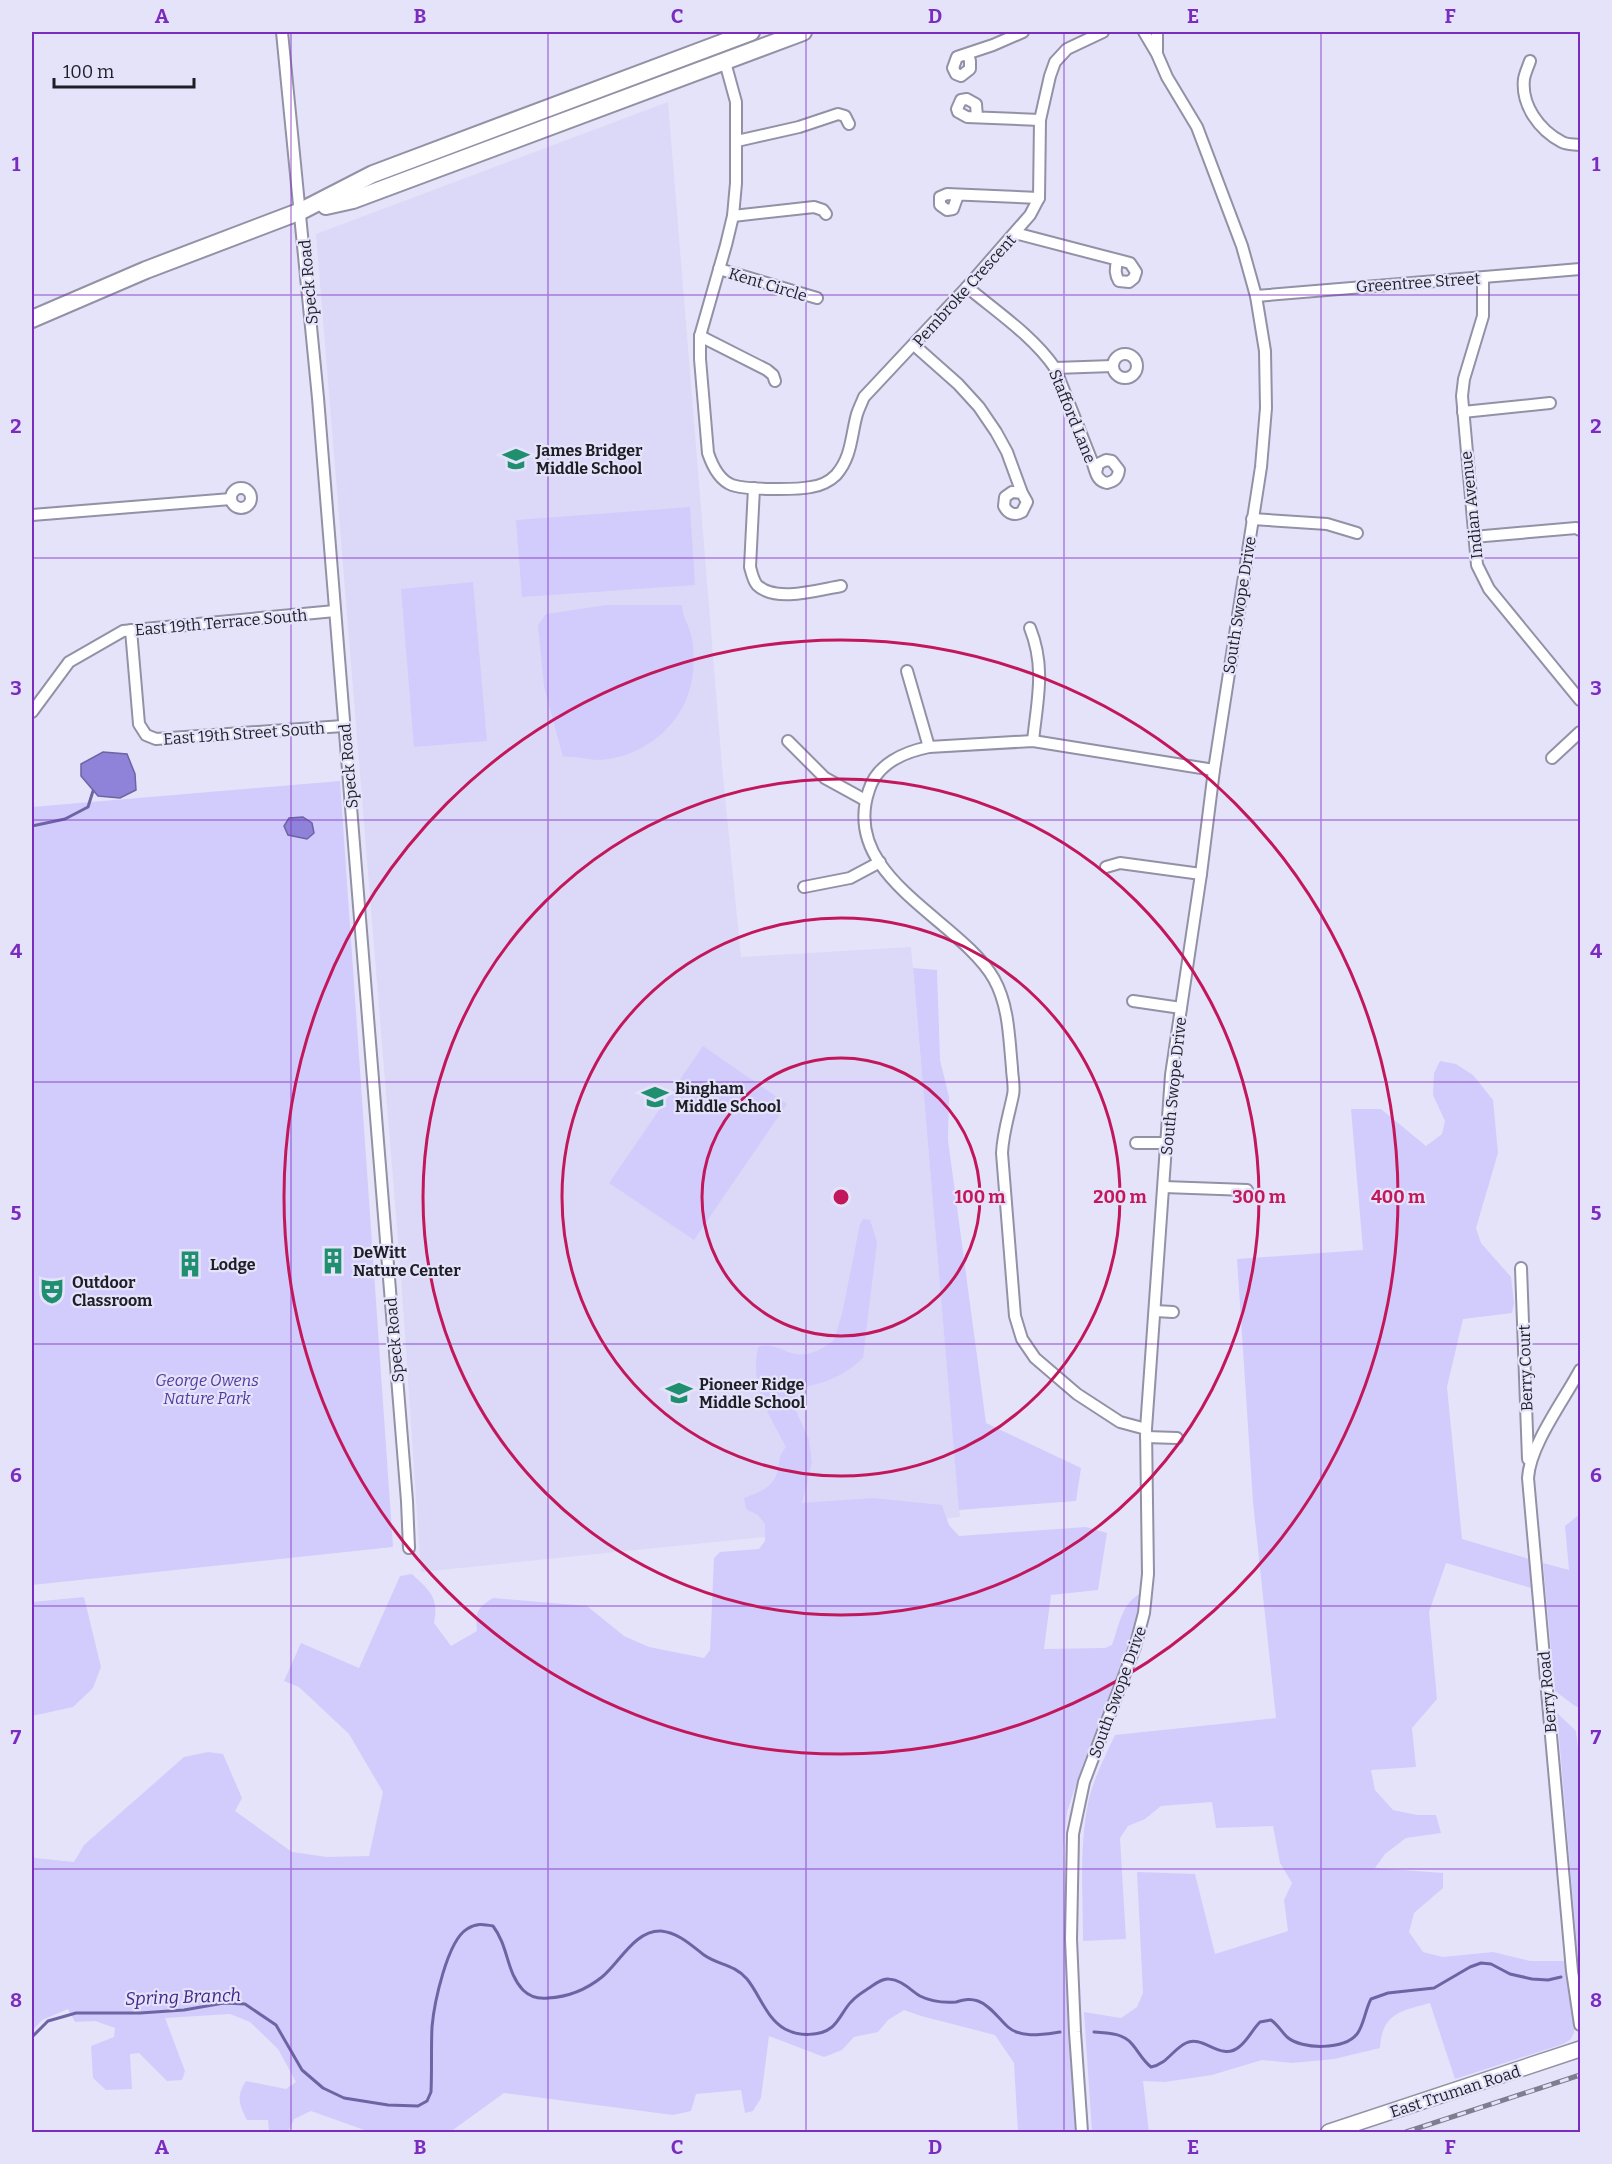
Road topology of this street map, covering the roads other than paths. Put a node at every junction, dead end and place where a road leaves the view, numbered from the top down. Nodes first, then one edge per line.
1 (282, 32) edge
2 (751, 32) edge
3 (803, 32) edge
4 (1023, 32) edge
5 (1099, 32) edge
6 (1144, 32) edge
7 (1157, 32) edge
8 (968, 54) dead end
9 (1157, 54) junction
10 (1530, 61) dead end
11 (725, 62) junction
12 (977, 117) dead end
13 (1040, 120) junction
14 (849, 124) dead end
15 (737, 141) junction
16 (1581, 145) edge
17 (958, 195) dead end
18 (1039, 198) junction
19 (301, 211) junction
20 (826, 214) dead end
21 (733, 216) junction
22 (1015, 233) junction
23 (1117, 260) dead end
24 (719, 269) junction
25 (1581, 269) edge
26 (1482, 278) junction
27 (967, 287) junction
28 (1257, 296) junction
29 (817, 298) dead end
30 (32, 319) edge
31 (700, 336) junction
32 (914, 345) junction
33 (1113, 366) dead end
34 (1055, 368) junction
35 (775, 381) dead end
36 (1550, 403) dead end
37 (1463, 412) junction
38 (1096, 473) dead end
39 (754, 488) junction
40 (1022, 493) dead end
41 (231, 499) dead end
42 (32, 515) edge
43 (1252, 519) junction
44 (1581, 530) edge
45 (1357, 533) dead end
46 (1473, 537) junction
47 (841, 586) dead end
48 (335, 611) junction
49 (1030, 628) dead end
50 (131, 630) junction
51 (907, 671) dead end
52 (1581, 700) edge
53 (32, 712) edge
54 (343, 726) junction
55 (1581, 732) edge
56 (788, 741) dead end
57 (1033, 741) junction
58 (929, 747) junction
59 (1552, 759) dead end
60 (1214, 770) junction
61 (865, 800) junction
62 (880, 862) junction
63 (1106, 867) dead end
64 (1201, 874) junction
65 (804, 886) dead end
66 (1133, 1001) dead end
67 (1181, 1008) junction
68 (1136, 1143) dead end
69 (1166, 1143) junction
70 (1164, 1187) junction
71 (1247, 1190) dead end
72 (1521, 1268) dead end
73 (1155, 1311) junction
74 (1173, 1312) dead end
75 (1581, 1370) edge
76 (1146, 1433) junction
77 (1177, 1438) dead end
78 (1529, 1468) junction
79 (409, 1548) dead end
80 (1581, 2025) edge
81 (1581, 2049) edge
82 (1082, 2133) edge
83 (1329, 2133) edge

1 - 19 street, Speck Road
2 - 19 main road
3 - 11 main road
4 - 8 street
5 - 13 street
6 - 9 street, South Swope Drive
7 - 9 street, South Swope Drive
9 - 28 street, South Swope Drive
10 - 16 street
11 - 15 street, Pembroke Crescent
11 - 19 main road
12 - 13 street
13 - 18 street
14 - 15 street
15 - 21 street, Pembroke Crescent
17 - 18 street
18 - 22 street, Pembroke Crescent
19 - 30 main road
19 - 48 street, Speck Road
20 - 21 street
21 - 24 street, Pembroke Crescent
22 - 23 street
22 - 27 street, Pembroke Crescent
24 - 29 street, Kent Circle
24 - 31 street, Pembroke Crescent
25 - 26 street, Greentree Street
26 - 28 street, Greentree Street
26 - 37 street, Indian Avenue
27 - 32 street, Pembroke Crescent
27 - 34 street, Stafford Lane
28 - 43 street, South Swope Drive
31 - 35 street
31 - 39 street, Pembroke Crescent
32 - 39 street, Pembroke Crescent
32 - 40 street
33 - 34 street
34 - 38 street, Stafford Lane
36 - 37 street
37 - 46 street, Indian Avenue
39 - 47 street
41 - 42 street
43 - 45 street
43 - 60 street, South Swope Drive
44 - 46 street
46 - 52 street, Indian Avenue
48 - 50 street, East 19th Terrace South
48 - 54 street, Speck Road
49 - 57 street
50 - 53 street, East 19th Terrace South
50 - 54 street, East 19th Street South
51 - 58 street
54 - 79 street, Speck Road
55 - 59 street
56 - 61 street
57 - 58 street
57 - 60 street
58 - 61 street
60 - 64 street, South Swope Drive
61 - 62 street
62 - 65 street
62 - 76 street
63 - 64 street
64 - 67 street, South Swope Drive
66 - 67 street
67 - 69 street, South Swope Drive
68 - 69 street
69 - 70 street, South Swope Drive
70 - 71 street
70 - 73 street, South Swope Drive
72 - 78 street, Berry Court
73 - 74 street
73 - 76 street, South Swope Drive
75 - 78 street, Berry Road
76 - 77 street
76 - 82 street, South Swope Drive
78 - 80 street, Berry Road
81 - 83 main road, East Truman Road

